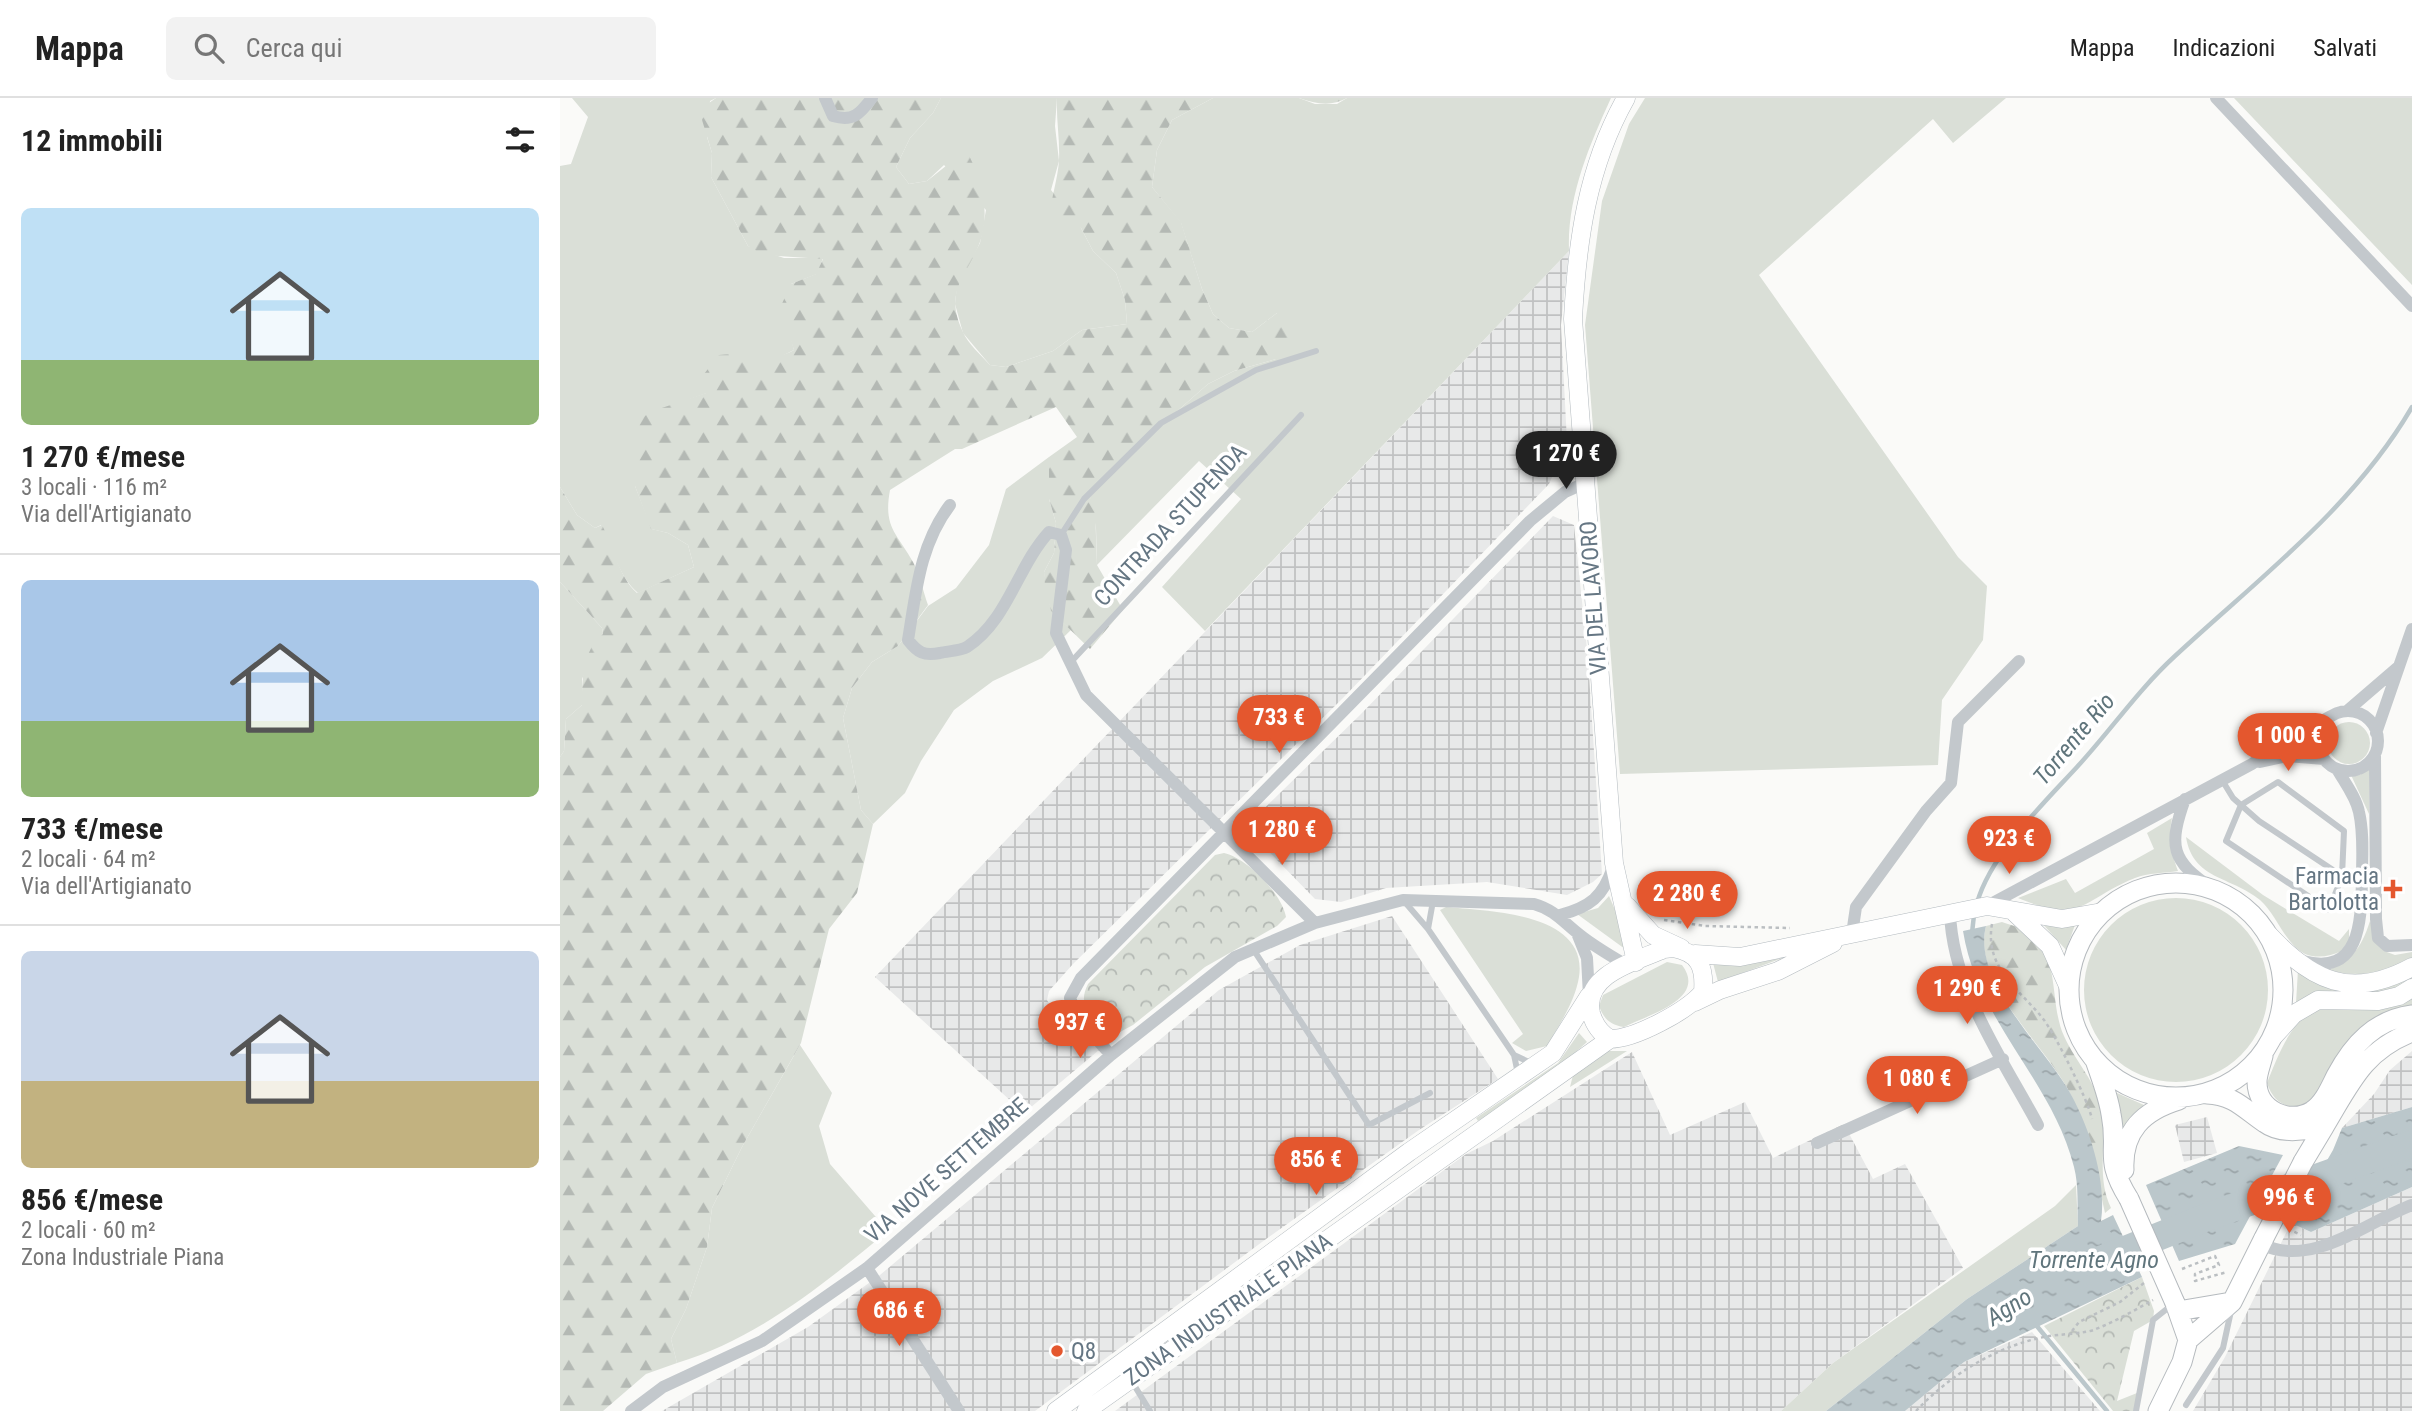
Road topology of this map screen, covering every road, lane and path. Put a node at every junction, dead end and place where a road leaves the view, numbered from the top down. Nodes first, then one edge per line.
1 (825, 98) edge
2 (872, 98) edge
3 (1626, 98) edge
4 (2216, 98) edge
5 (2412, 306) edge
6 (1315, 351) dead end
7 (1301, 415) dead end
8 (1585, 483) junction
9 (950, 505) dead end
10 (1060, 535) junction
11 (2412, 631) edge
12 (2019, 661) dead end
13 (2403, 663) edge
14 (1069, 664) junction
15 (2347, 711) junction
16 (2331, 716) junction
17 (2376, 733) junction
18 (2375, 754) junction
19 (2323, 759) junction
20 (2252, 764) junction
21 (2337, 769) junction
22 (2222, 780) junction
23 (2185, 799) junction
24 (2241, 805) junction
25 (1225, 834) junction
26 (1614, 863) junction
27 (2342, 876) junction
28 (2362, 877) junction
29 (2212, 888) junction
30 (1621, 897) junction
31 (1403, 900) junction
32 (1433, 901) junction
33 (1955, 911) junction
34 (2012, 911) junction
35 (2102, 912) junction
36 (1985, 913) junction
37 (1560, 915) junction
38 (1661, 919) dead end
39 (1315, 923) junction
40 (1428, 929) junction
41 (1577, 933) junction
42 (1852, 934) junction
43 (2269, 935) junction
44 (1793, 937) dead end
45 (2412, 945) edge
46 (1253, 949) junction
47 (1691, 953) junction
48 (2290, 957) junction
49 (1632, 964) junction
50 (2412, 967) edge
51 (2069, 988) junction
52 (2412, 988) edge
53 (1589, 996) junction
54 (1694, 1003) junction
55 (2412, 1015) edge
56 (2412, 1032) edge
57 (2274, 1035) junction
58 (1610, 1039) junction
59 (2263, 1053) junction
60 (1111, 1055) junction
61 (1514, 1055) junction
62 (2003, 1059) junction
63 (2094, 1059) junction
64 (1540, 1063) junction
65 (1519, 1079) junction
66 (1430, 1093) dead end
67 (2196, 1096) junction
68 (2094, 1124) dead end
69 (2038, 1125) dead end
70 (2324, 1127) junction
71 (2292, 1130) junction
72 (1817, 1143) dead end
73 (2303, 1162) junction
74 (2129, 1199) junction
75 (2412, 1205) edge
76 (2263, 1241) junction
77 (867, 1268) junction
78 (2144, 1283) dead end
79 (2232, 1302) junction
80 (2170, 1304) junction
81 (2072, 1331) junction
82 (2188, 1340) junction
83 (1130, 1378) junction
84 (2186, 1405) dead end
85 (631, 1411) edge
86 (959, 1411) edge
87 (1056, 1411) edge
88 (1086, 1411) edge
89 (1150, 1411) edge
90 (1916, 1411) edge
91 (2136, 1411) edge
92 (2158, 1411) edge

1 - 2 street
3 - 8 main road, VIA DEL LAVORO
4 - 5 street
6 - 10 lane
7 - 14 lane, CONTRADA STUPENDA
8 - 25 street
8 - 26 main road, VIA DEL LAVORO
9 - 10 street
10 - 14 street, CONTRADA STUPENDA
11 - 13 street
12 - 42 street
13 - 15 street
13 - 17 street
14 - 25 street, CONTRADA STUPENDA
15 - 16 street
15 - 17 street
16 - 19 street
16 - 20 street
17 - 18 street
18 - 21 street
18 - 45 street
19 - 20 street
19 - 21 street
20 - 22 street
21 - 28 street
22 - 23 street
22 - 24 lane
23 - 29 street
23 - 36 street
24 - 27 lane
24 - 27 lane
24 - 27 lane
25 - 39 street
25 - 60 street
26 - 30 main road, VIA DEL LAVORO
26 - 37 street
27 - 28 lane
28 - 48 street
29 - 35 main road
29 - 43 main road
30 - 47 main road, VIA DEL LAVORO
30 - 49 main road, VIA DEL LAVORO
31 - 32 street, VIA NOVE SETTEMBRE
31 - 39 street, VIA NOVE SETTEMBRE
31 - 40 lane
32 - 37 street, VIA NOVE SETTEMBRE
32 - 40 lane
33 - 36 main road
33 - 42 main road
33 - 62 street
34 - 35 main road
34 - 36 main road
34 - 51 main road
35 - 51 main road
36 - 68 path
37 - 41 street, VIA NOVE SETTEMBRE
38 - 44 path
39 - 46 street, VIA NOVE SETTEMBRE
40 - 61 lane
41 - 49 street, VIA NOVE SETTEMBRE
41 - 53 street, VIA NOVE SETTEMBRE
42 - 47 main road
42 - 54 main road, ZONA INDUSTRIALE PIANA
43 - 48 main road
43 - 57 main road
46 - 60 street, VIA NOVE SETTEMBRE
46 - 66 lane
47 - 49 main road, ZONA INDUSTRIALE PIANA
47 - 54 main road
48 - 50 main road
49 - 53 main road, ZONA INDUSTRIALE PIANA
51 - 63 main road
52 - 57 main road
53 - 58 main road
53 - 64 main road, ZONA INDUSTRIALE PIANA
54 - 58 main road, ZONA INDUSTRIALE PIANA
55 - 59 main road
56 - 70 main road
57 - 59 main road
58 - 83 main road, ZONA INDUSTRIALE PIANA
59 - 67 main road
60 - 77 street, VIA NOVE SETTEMBRE
61 - 64 lane
61 - 65 lane
62 - 69 street
62 - 72 street
63 - 67 main road
63 - 74 main road
64 - 65 main road, ZONA INDUSTRIALE PIANA
65 - 87 main road, ZONA INDUSTRIALE PIANA
67 - 71 main road
67 - 74 main road
70 - 71 main road
70 - 73 main road
71 - 73 main road
73 - 76 main road, bridge
74 - 80 main road, bridge
75 - 76 street
76 - 79 main road
77 - 85 street, VIA NOVE SETTEMBRE
77 - 86 street
78 - 81 path
79 - 80 main road
79 - 82 main road
79 - 84 lane
80 - 81 path
80 - 82 main road
80 - 91 lane
81 - 90 path
82 - 92 main road
83 - 88 main road, ZONA INDUSTRIALE PIANA
83 - 89 lane

